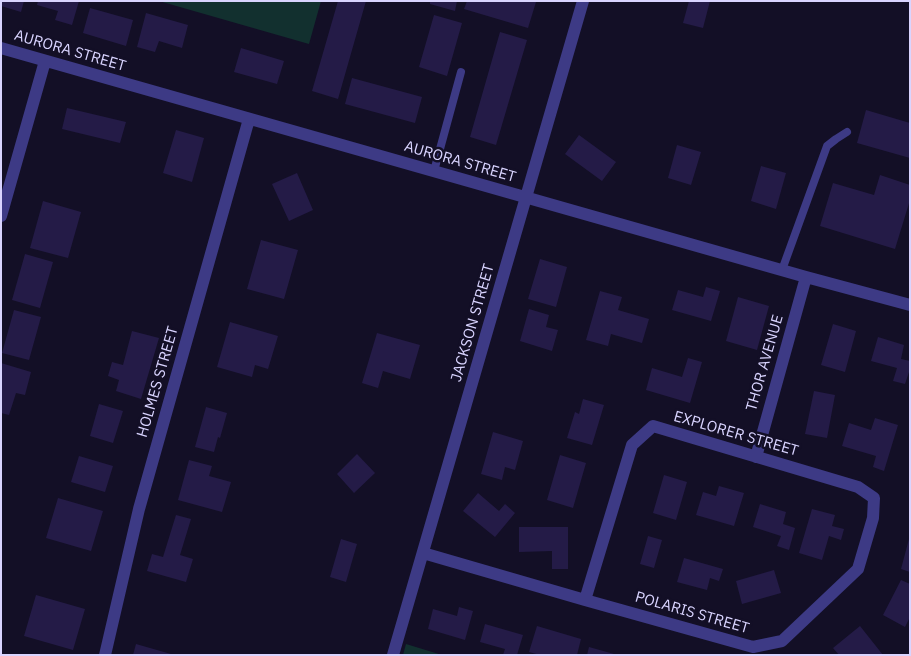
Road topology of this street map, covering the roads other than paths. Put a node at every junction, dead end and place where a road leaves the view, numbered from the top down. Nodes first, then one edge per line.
1 (584, 1) edge
2 (1, 48) edge
3 (45, 61) junction
4 (461, 72) dead end
5 (249, 119) junction
6 (848, 132) dead end
7 (434, 171) junction
8 (526, 197) junction
9 (1, 216) edge
10 (782, 270) junction
11 (806, 277) junction
12 (910, 305) edge
13 (756, 457) junction
14 (874, 498) joint
15 (423, 553) junction
16 (585, 600) junction
17 (105, 655) edge
18 (393, 655) edge

1 - 8 street, JACKSON STREET
2 - 3 street, AURORA STREET
3 - 5 street, AURORA STREET
3 - 9 street
4 - 7 lane
5 - 7 street, AURORA STREET
5 - 17 street, HOLMES STREET
6 - 10 lane
7 - 8 street, AURORA STREET
8 - 10 street, AURORA STREET
8 - 15 street, JACKSON STREET
10 - 11 street, AURORA STREET
11 - 12 street, AURORA STREET
11 - 13 street, THOR AVENUE
13 - 14 street, EXPLORER STREET
13 - 16 street, EXPLORER STREET
14 - 16 street, POLARIS STREET
15 - 16 street, POLARIS STREET
15 - 18 street, JACKSON STREET

